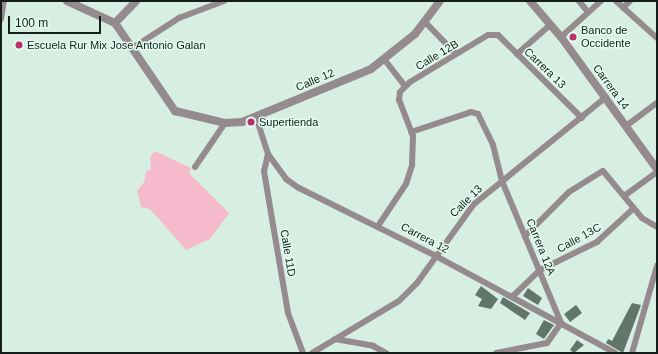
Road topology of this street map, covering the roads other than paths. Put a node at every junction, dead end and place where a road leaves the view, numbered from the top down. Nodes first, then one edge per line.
1 (4, 1) edge
2 (67, 1) edge
3 (136, 1) edge
4 (224, 1) edge
5 (440, 1) edge
6 (530, 1) edge
7 (579, 1) edge
8 (601, 1) edge
9 (616, 1) edge
10 (630, 1) edge
11 (624, 8) junction
12 (588, 12) junction
13 (1, 19) edge
14 (115, 23) junction
15 (426, 23) junction
16 (550, 25) junction
17 (493, 33) joint
18 (561, 37) junction
19 (657, 38) edge
20 (134, 47) junction
21 (456, 54) junction
22 (517, 54) junction
23 (384, 60) junction
24 (405, 86) junction
25 (606, 97) junction
26 (657, 103) edge
27 (256, 116) junction
28 (582, 118) junction
29 (225, 123) junction
30 (626, 126) junction
31 (411, 132) junction
32 (268, 154) junction
33 (195, 167) dead end
34 (657, 171) edge
35 (502, 181) junction
36 (624, 196) junction
37 (634, 208) junction
38 (378, 226) junction
39 (657, 227) edge
40 (526, 236) junction
41 (434, 255) junction
42 (657, 266) edge
43 (540, 270) junction
44 (512, 297) junction
45 (561, 323) junction
46 (335, 339) junction
47 (303, 353) edge
48 (312, 353) edge
49 (386, 353) edge
50 (496, 353) edge
51 (615, 353) edge
52 (632, 353) edge

1 - 13 street
2 - 14 street
3 - 14 street
4 - 20 street
5 - 15 street, Calle 12
6 - 16 street, Carrera 14
7 - 12 street
8 - 12 street
9 - 11 street
10 - 11 street
11 - 19 street
12 - 18 street
14 - 20 street
15 - 21 street
15 - 23 street, Calle 12
16 - 18 street, Carrera 14
16 - 22 street
17 - 21 street, Calle 12B
17 - 22 street, Carrera 13
18 - 25 street, Carrera 14
20 - 29 street
21 - 24 street, Calle 12B
22 - 28 street, Carrera 13
23 - 24 street
23 - 27 street, Calle 12
24 - 31 street
25 - 28 street, Calle 13
25 - 30 street, Carrera 14
26 - 30 street
27 - 29 street, Calle 12
27 - 32 street, Carrera 12
28 - 35 street, Calle 13
29 - 33 street
30 - 34 street, Carrera 14
31 - 35 street, Carrera 12A
31 - 38 street
32 - 38 street, Carrera 12
32 - 47 street, Calle 11D
34 - 36 street
35 - 40 street, Carrera 12A
35 - 41 street, Calle 13
36 - 37 street
36 - 40 street
37 - 39 street
37 - 43 street, Calle 13C
38 - 41 street, Carrera 12
40 - 43 street, Carrera 12A
41 - 44 street, Carrera 12
41 - 46 street, Calle 13
42 - 52 street
43 - 44 street, Calle 13C
43 - 45 street, Carrera 12A
44 - 45 street, Carrera 12
45 - 50 street
45 - 51 street, Carrera 12
46 - 48 street, Calle 13
46 - 49 street

